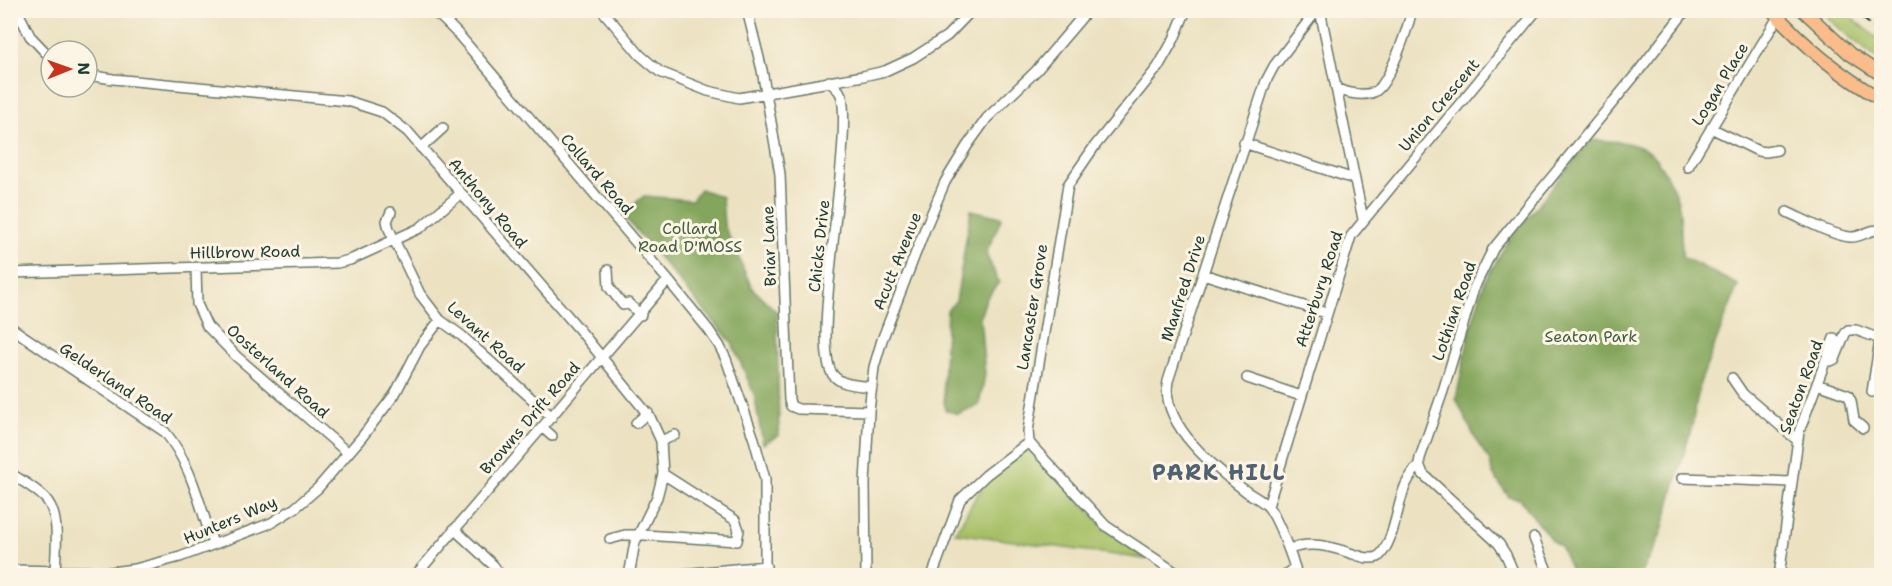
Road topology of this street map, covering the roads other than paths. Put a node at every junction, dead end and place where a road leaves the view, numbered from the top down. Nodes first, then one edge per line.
1 (17, 10) edge
2 (431, 10) edge
3 (602, 10) edge
4 (972, 10) edge
5 (1088, 10) edge
6 (1186, 10) edge
7 (1318, 10) edge
8 (1412, 10) edge
9 (1537, 10) edge
10 (1686, 10) edge
11 (1803, 10) edge
12 (750, 12) edge
13 (1775, 14) edge
14 (447, 22) junction
15 (439, 31) dead end
16 (39, 45) edge
17 (1881, 75) edge
18 (99, 77) edge
19 (829, 81) junction
20 (1337, 89) junction
21 (766, 94) junction
22 (1881, 100) edge
23 (443, 128) dead end
24 (1711, 128) junction
25 (1244, 143) junction
26 (421, 148) junction
27 (1777, 150) dead end
28 (1688, 167) dead end
29 (1354, 179) junction
30 (460, 194) junction
31 (391, 212) dead end
32 (1787, 212) dead end
33 (1363, 219) junction
34 (1881, 231) edge
35 (394, 240) junction
36 (196, 268) junction
37 (608, 270) dead end
38 (10, 273) edge
39 (1203, 274) junction
40 (668, 280) junction
41 (1326, 313) junction
42 (641, 315) junction
43 (441, 320) junction
44 (10, 327) edge
45 (1881, 327) edge
46 (1834, 338) dead end
47 (1880, 339) edge
48 (602, 359) junction
49 (1826, 359) junction
50 (1247, 378) dead end
51 (1732, 378) dead end
52 (1817, 384) junction
53 (872, 387) junction
54 (1872, 392) dead end
55 (1301, 396) junction
56 (869, 411) junction
57 (648, 413) junction
58 (552, 417) junction
59 (636, 423) dead end
60 (542, 427) junction
61 (1863, 428) dead end
62 (675, 435) dead end
63 (552, 436) dead end
64 (1797, 440) junction
65 (661, 441) junction
66 (1029, 442) junction
67 (526, 445) junction
68 (535, 452) dead end
69 (348, 453) junction
70 (1419, 464) junction
71 (10, 473) edge
72 (663, 474) junction
73 (1682, 478) dead end
74 (1791, 482) junction
75 (1268, 506) junction
76 (454, 530) junction
77 (638, 535) junction
78 (1534, 538) dead end
79 (609, 539) dead end
80 (213, 544) junction
81 (1289, 549) junction
82 (479, 552) junction
83 (472, 561) dead end
84 (10, 570) edge
85 (766, 571) edge
86 (1296, 571) edge
87 (55, 573) edge
88 (933, 575) edge
89 (415, 576) edge
90 (501, 576) edge
91 (629, 576) edge
92 (680, 576) edge
93 (866, 576) edge
94 (1181, 576) edge
95 (1284, 576) edge
96 (1515, 576) edge
97 (1549, 576) edge
98 (1779, 576) edge

1 - 16 street
2 - 14 street, Collard Road
3 - 21 street
4 - 19 street
5 - 53 street, Acutt Avenue
6 - 66 street, Lancaster Grove
7 - 20 street, Atterbury Road
7 - 25 street, Manfred Drive
8 - 20 street
9 - 33 street, Union Crescent
10 - 70 street, Lothian Road
11 - 17 main road
12 - 21 street, Briar Lane
13 - 22 main road
13 - 24 street, Logan Place
14 - 15 street
14 - 40 street, Collard Road
18 - 26 street, Anthony Road
19 - 21 street
19 - 53 street, Chicks Drive
20 - 29 street, Atterbury Road
21 - 56 street, Briar Lane
23 - 26 street
24 - 27 street
24 - 28 street, Logan Place
25 - 29 street
25 - 39 street, Manfred Drive
26 - 30 street, Anthony Road
29 - 33 street, Atterbury Road
30 - 35 street, Hillbrow Road
30 - 48 street, Anthony Road
31 - 35 street, Levant Road
32 - 34 street
33 - 41 street, Atterbury Road
35 - 36 street, Hillbrow Road
35 - 43 street, Levant Road
36 - 38 street, Hillbrow Road
36 - 69 street, Oosterland Road
37 - 42 street
39 - 41 street
39 - 75 street, Manfred Drive
40 - 42 street, Browns Drift Road
40 - 85 street, Collard Road
41 - 55 street, Atterbury Road
42 - 48 street, Browns Drift Road
43 - 58 street, Levant Road
43 - 69 street, Hunters Way
44 - 80 street, Gelderland Road
45 - 47 street
46 - 49 street, Seaton Road
47 - 49 street
47 - 54 street
48 - 57 street, Anthony Road
48 - 58 street, Browns Drift Road
49 - 52 street, Seaton Road
50 - 55 street
51 - 64 street
52 - 61 street
52 - 64 street, Seaton Road
53 - 56 street, Acutt Avenue
55 - 75 street, Atterbury Road
56 - 93 street, Acutt Avenue
57 - 59 street
57 - 65 street, Anthony Road
58 - 60 street, Browns Drift Road
60 - 63 street
60 - 67 street, Browns Drift Road
62 - 65 street
64 - 74 street, Seaton Road
65 - 72 street, Anthony Road
66 - 88 street
66 - 94 street
67 - 68 street
67 - 76 street, Browns Drift Road
69 - 80 street, Hunters Way
70 - 81 street
70 - 96 street
71 - 87 street
72 - 77 street, Anthony Road
72 - 77 street
73 - 74 street
74 - 98 street, Seaton Road
75 - 81 street, Manfred Drive
76 - 82 street
76 - 89 street, Browns Drift Road
77 - 79 street
77 - 91 street, Anthony Road
78 - 97 street
80 - 87 street, Hunters Way
81 - 86 street, Manfred Drive
82 - 83 street
82 - 90 street
84 - 87 street, Hunters Way
85 - 92 street
86 - 95 street

